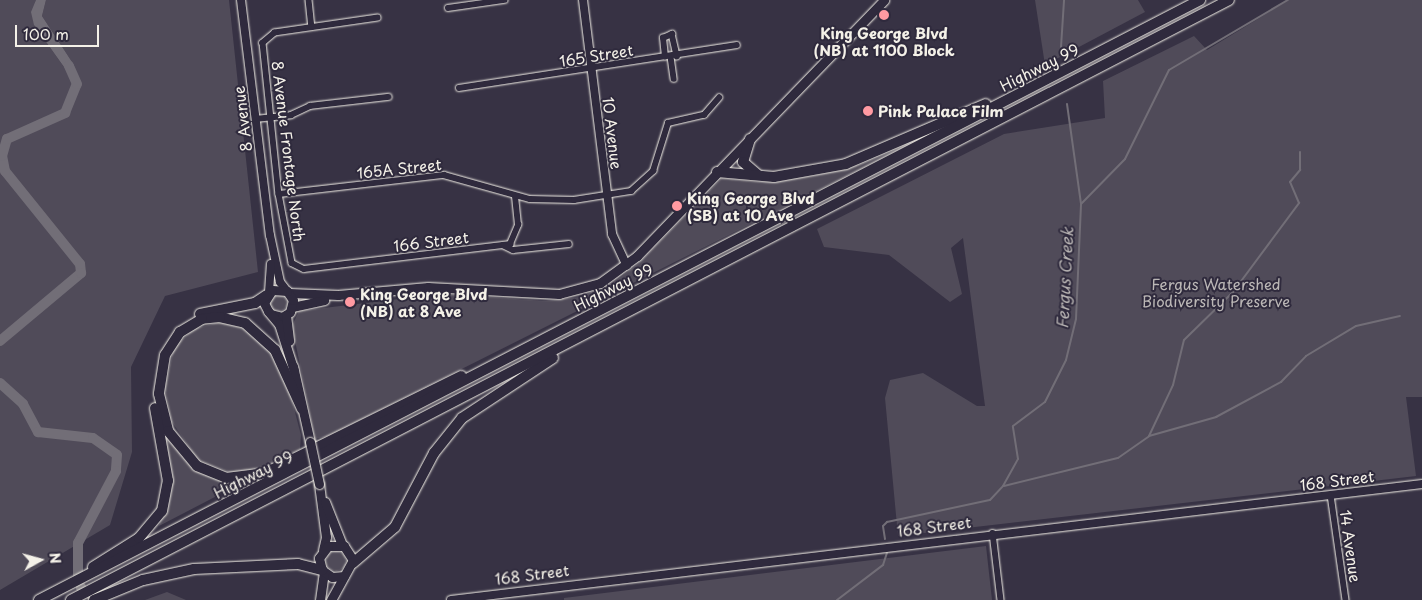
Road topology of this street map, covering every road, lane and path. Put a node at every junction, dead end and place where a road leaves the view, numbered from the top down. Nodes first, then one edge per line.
1 (241, 0) edge
2 (309, 0) edge
3 (504, 0) edge
4 (583, 0) edge
5 (884, 0) edge
6 (1200, 0) edge
7 (1229, 0) edge
8 (1235, 0) edge
9 (448, 8) dead end
10 (378, 18) dead end
11 (1190, 21) junction
12 (312, 27) junction
13 (737, 45) dead end
14 (671, 57) junction
15 (1074, 66) junction
16 (591, 67) junction
17 (674, 79) dead end
18 (459, 88) dead end
19 (388, 98) dead end
20 (719, 98) dead end
21 (271, 117) junction
22 (255, 119) junction
23 (750, 139) junction
24 (717, 172) junction
25 (774, 177) junction
26 (279, 194) junction
27 (608, 196) junction
28 (516, 197) junction
29 (270, 235) junction
30 (570, 244) dead end
31 (503, 246) junction
32 (295, 266) joint
33 (627, 266) junction
34 (288, 292) junction
35 (268, 294) junction
36 (338, 295) junction
37 (662, 295) junction
38 (616, 303) junction
39 (289, 311) junction
40 (271, 314) junction
41 (294, 371) junction
42 (302, 409) junction
43 (319, 484) junction
44 (1422, 484) edge
45 (1331, 495) junction
46 (993, 533) junction
47 (342, 545) junction
48 (323, 550) junction
49 (353, 563) junction
50 (323, 571) junction
51 (344, 576) junction
52 (32, 600) edge
53 (39, 600) edge
54 (71, 600) edge
55 (94, 600) edge
56 (320, 600) edge
57 (331, 600) edge
58 (451, 600) edge
59 (1001, 600) edge
60 (1346, 600) edge

1 - 22 main road, 8 Avenue
2 - 12 street
3 - 9 street
4 - 16 main road, 10 Avenue
5 - 23 main road
6 - 15 highway, Highway 99
7 - 11 highway, Highway 99
8 - 11 highway
10 - 12 street
11 - 37 highway, Highway 99
12 - 21 street, 8 Avenue Frontage North
13 - 14 street, 165 Street
14 - 16 street, 165 Street
14 - 17 street
15 - 25 highway
15 - 38 highway, Highway 99
16 - 18 street, 165 Street
16 - 27 main road, 10 Avenue
19 - 21 street
20 - 27 street, 165A Street
21 - 22 street
21 - 26 street, 8 Avenue Frontage North
22 - 29 main road, 8 Avenue
23 - 24 main road
23 - 25 highway
24 - 25 highway
24 - 33 main road
26 - 28 street, 165A Street
26 - 32 street, 8 Avenue Frontage North
27 - 28 street, 165A Street
27 - 33 main road, 10 Avenue
28 - 31 street
29 - 34 main road, 8 Avenue
29 - 35 main road, 8 Avenue
30 - 31 street, 166 Street
31 - 32 street, 166 Street
33 - 36 main road
34 - 35 main road
34 - 36 main road
34 - 39 main road
35 - 40 main road
35 - 52 highway
36 - 39 main road
37 - 49 highway
37 - 54 highway, Highway 99
38 - 42 highway
38 - 53 highway, Highway 99
39 - 40 main road
39 - 41 main road
40 - 41 main road
41 - 42 main road
42 - 43 main road, bridge
43 - 47 main road
43 - 48 main road
44 - 45 main road, 168 Street
45 - 46 main road, 168 Street
45 - 60 street, 14 Avenue
46 - 58 main road, 168 Street
46 - 59 street
47 - 48 main road
47 - 49 main road
48 - 50 main road
49 - 51 main road
50 - 51 main road
50 - 55 highway
50 - 56 main road
51 - 57 main road

